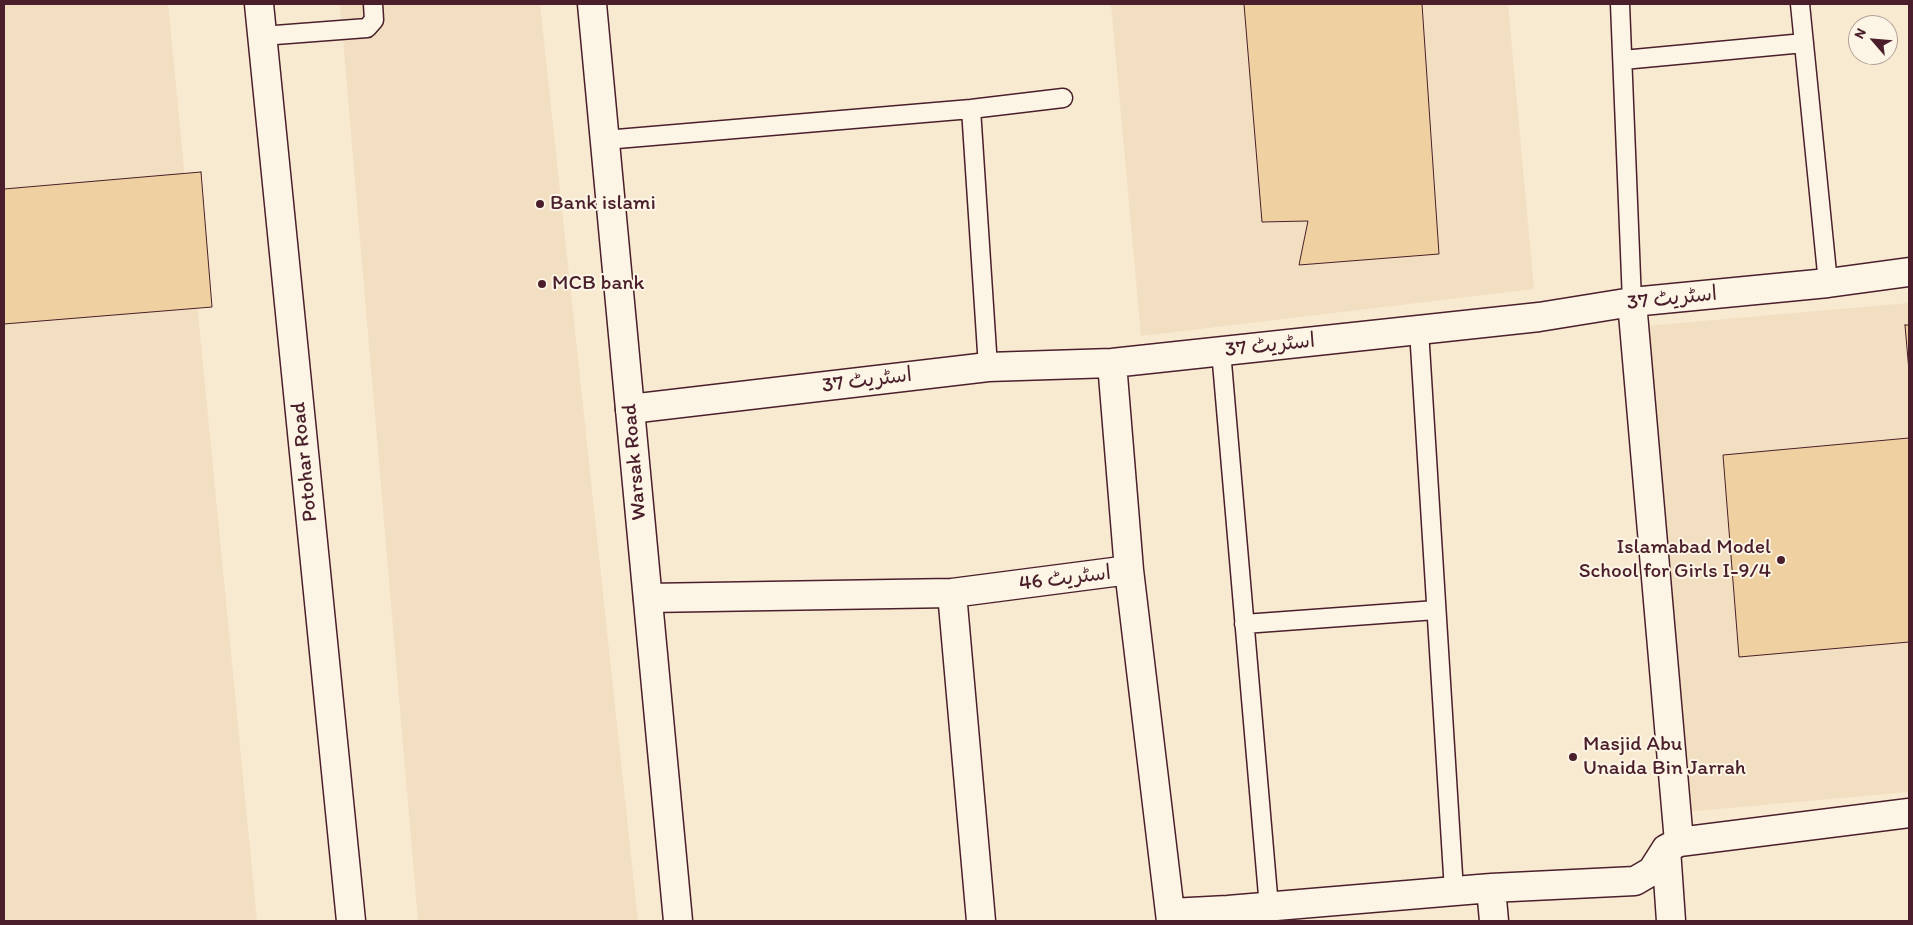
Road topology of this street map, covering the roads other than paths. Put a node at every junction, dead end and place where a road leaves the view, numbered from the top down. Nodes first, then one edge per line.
1 (259, 4) edge
2 (372, 4) edge
3 (592, 4) edge
4 (1620, 4) edge
5 (1800, 4) edge
6 (262, 36) junction
7 (1804, 43) junction
8 (1623, 60) junction
9 (1062, 98) dead end
10 (971, 109) junction
11 (605, 140) junction
12 (1909, 272) edge
13 (1828, 283) junction
14 (1632, 302) junction
15 (1419, 330) junction
16 (1221, 351) junction
17 (1112, 362) junction
18 (988, 367) junction
19 (630, 409) junction
20 (1129, 570) junction
21 (952, 593) junction
22 (648, 598) junction
23 (1436, 610) junction
24 (1244, 624) junction
25 (1909, 813) edge
26 (1672, 845) junction
27 (1491, 888) junction
28 (1454, 892) junction
29 (1269, 907) junction
30 (1229, 916) edge
31 (1171, 917) edge
32 (351, 921) edge
33 (678, 921) edge
34 (981, 921) edge
35 (1494, 921) edge
36 (1671, 921) edge

1 - 6 street, Potohar Road
2 - 6 lane
3 - 11 street, Warsak Road
4 - 8 lane
5 - 7 lane
6 - 32 street, Potohar Road
7 - 8 lane
7 - 13 lane
8 - 14 lane
9 - 10 lane
10 - 11 lane
10 - 18 lane
11 - 19 street, Warsak Road
12 - 13 street, اسٹریٹ 37
13 - 14 street, اسٹریٹ 37
14 - 15 street, اسٹریٹ 37
14 - 26 street
15 - 16 street, اسٹریٹ 37
15 - 23 lane
16 - 17 street, اسٹریٹ 37
16 - 24 lane
17 - 18 street, اسٹریٹ 37
17 - 20 street
18 - 19 street, اسٹریٹ 37
19 - 22 street, Warsak Road
20 - 21 street, اسٹریٹ 46
20 - 31 street, اسٹریٹ 46
21 - 22 street, اسٹریٹ 46
21 - 34 street
22 - 33 street, Warsak Road
23 - 24 lane
23 - 28 lane
24 - 29 lane
25 - 26 street
26 - 27 street
26 - 36 street
27 - 28 street
27 - 35 street
28 - 29 street
29 - 30 street
30 - 31 street

